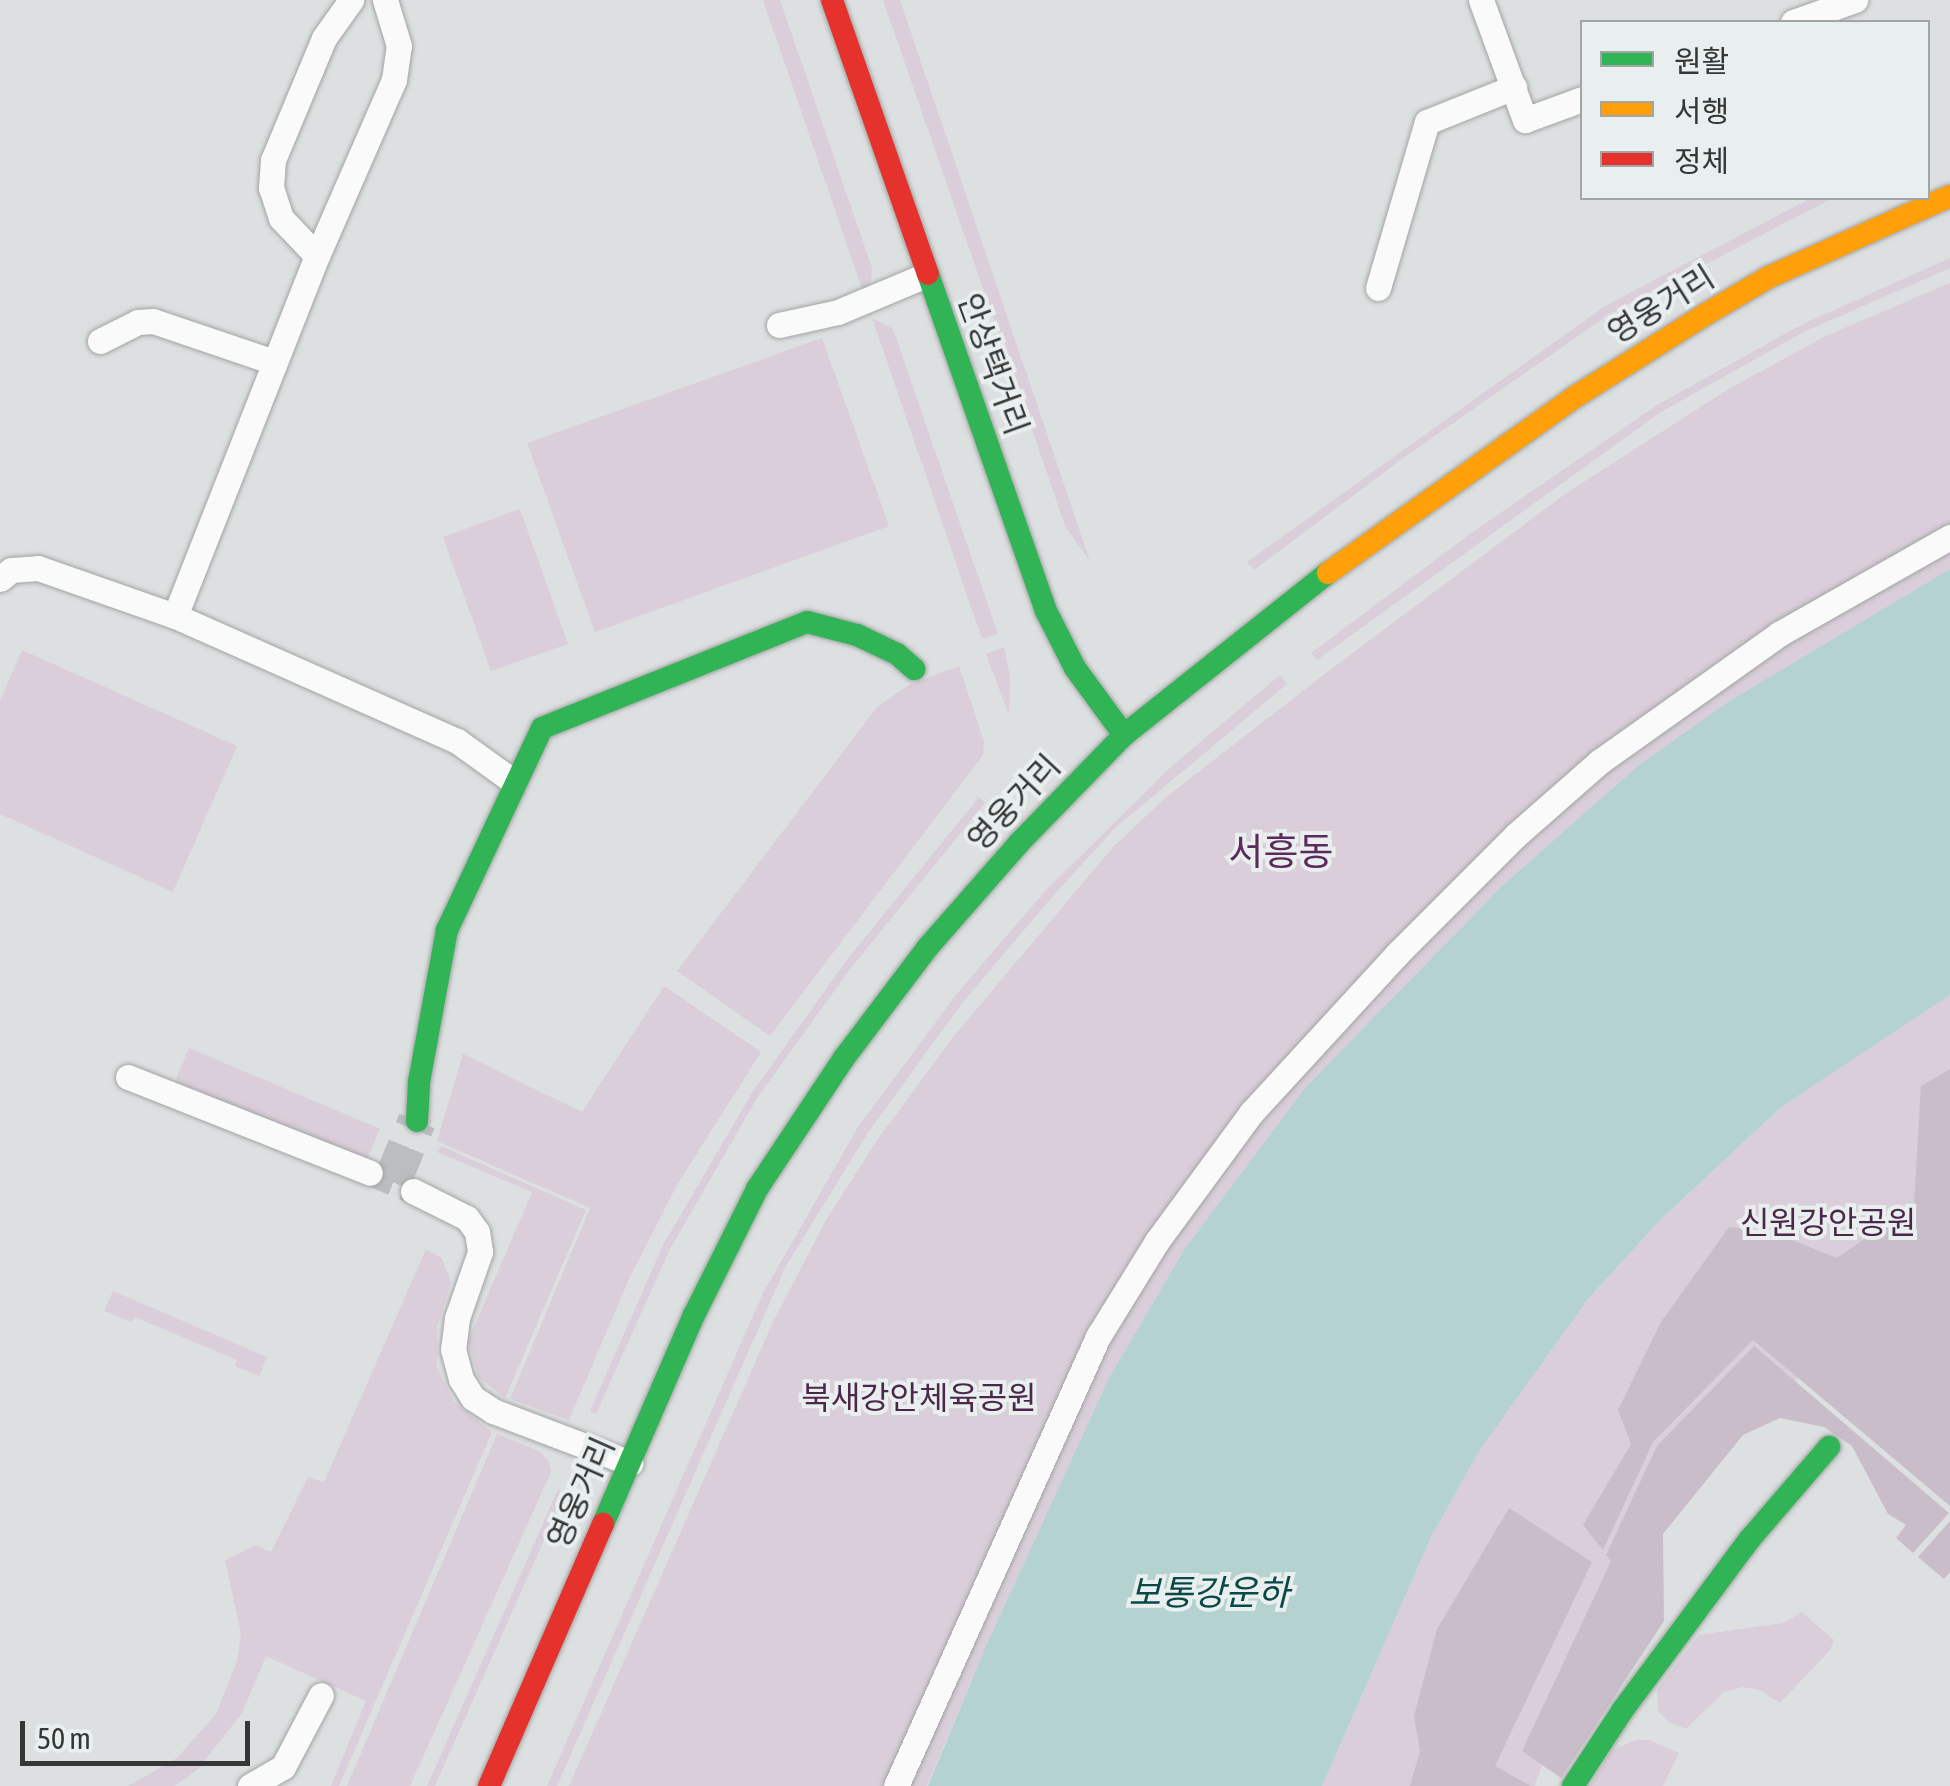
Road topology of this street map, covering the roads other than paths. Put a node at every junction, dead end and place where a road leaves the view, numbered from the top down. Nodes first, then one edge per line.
1 (350, 0) edge
2 (385, 0) edge
3 (832, 0) edge
4 (1481, 0) edge
5 (1855, 0) edge
6 (1799, 20) edge
7 (1514, 87) junction
8 (1580, 100) edge
9 (1950, 196) edge
10 (317, 256) junction
11 (926, 275) junction
12 (1378, 288) dead end
13 (779, 325) dead end
14 (100, 341) dead end
15 (274, 362) junction
16 (1950, 537) edge
17 (0, 579) edge
18 (175, 616) junction
19 (914, 669) dead end
20 (1124, 735) junction
21 (514, 782) junction
22 (128, 1077) dead end
23 (417, 1121) tunnel mouth
24 (370, 1173) tunnel mouth
25 (413, 1191) tunnel mouth
26 (1829, 1447) dead end
27 (630, 1463) junction
28 (321, 1695) dead end
29 (250, 1786) edge
30 (489, 1786) edge
31 (896, 1786) edge
32 (1573, 1786) edge

1 - 10 street
2 - 10 street
3 - 11 main road, 안상택거리
4 - 7 street
5 - 6 street
7 - 8 street
7 - 12 street
9 - 20 main road, 영웅거리
10 - 15 street
11 - 13 street
11 - 20 main road, 안상택거리
14 - 15 street
15 - 18 street
16 - 31 street
17 - 18 street
18 - 21 street
19 - 21 main road
20 - 27 main road, 영웅거리
21 - 23 main road
22 - 24 street
25 - 27 street
26 - 32 main road
27 - 30 main road, 영웅거리
28 - 29 street

